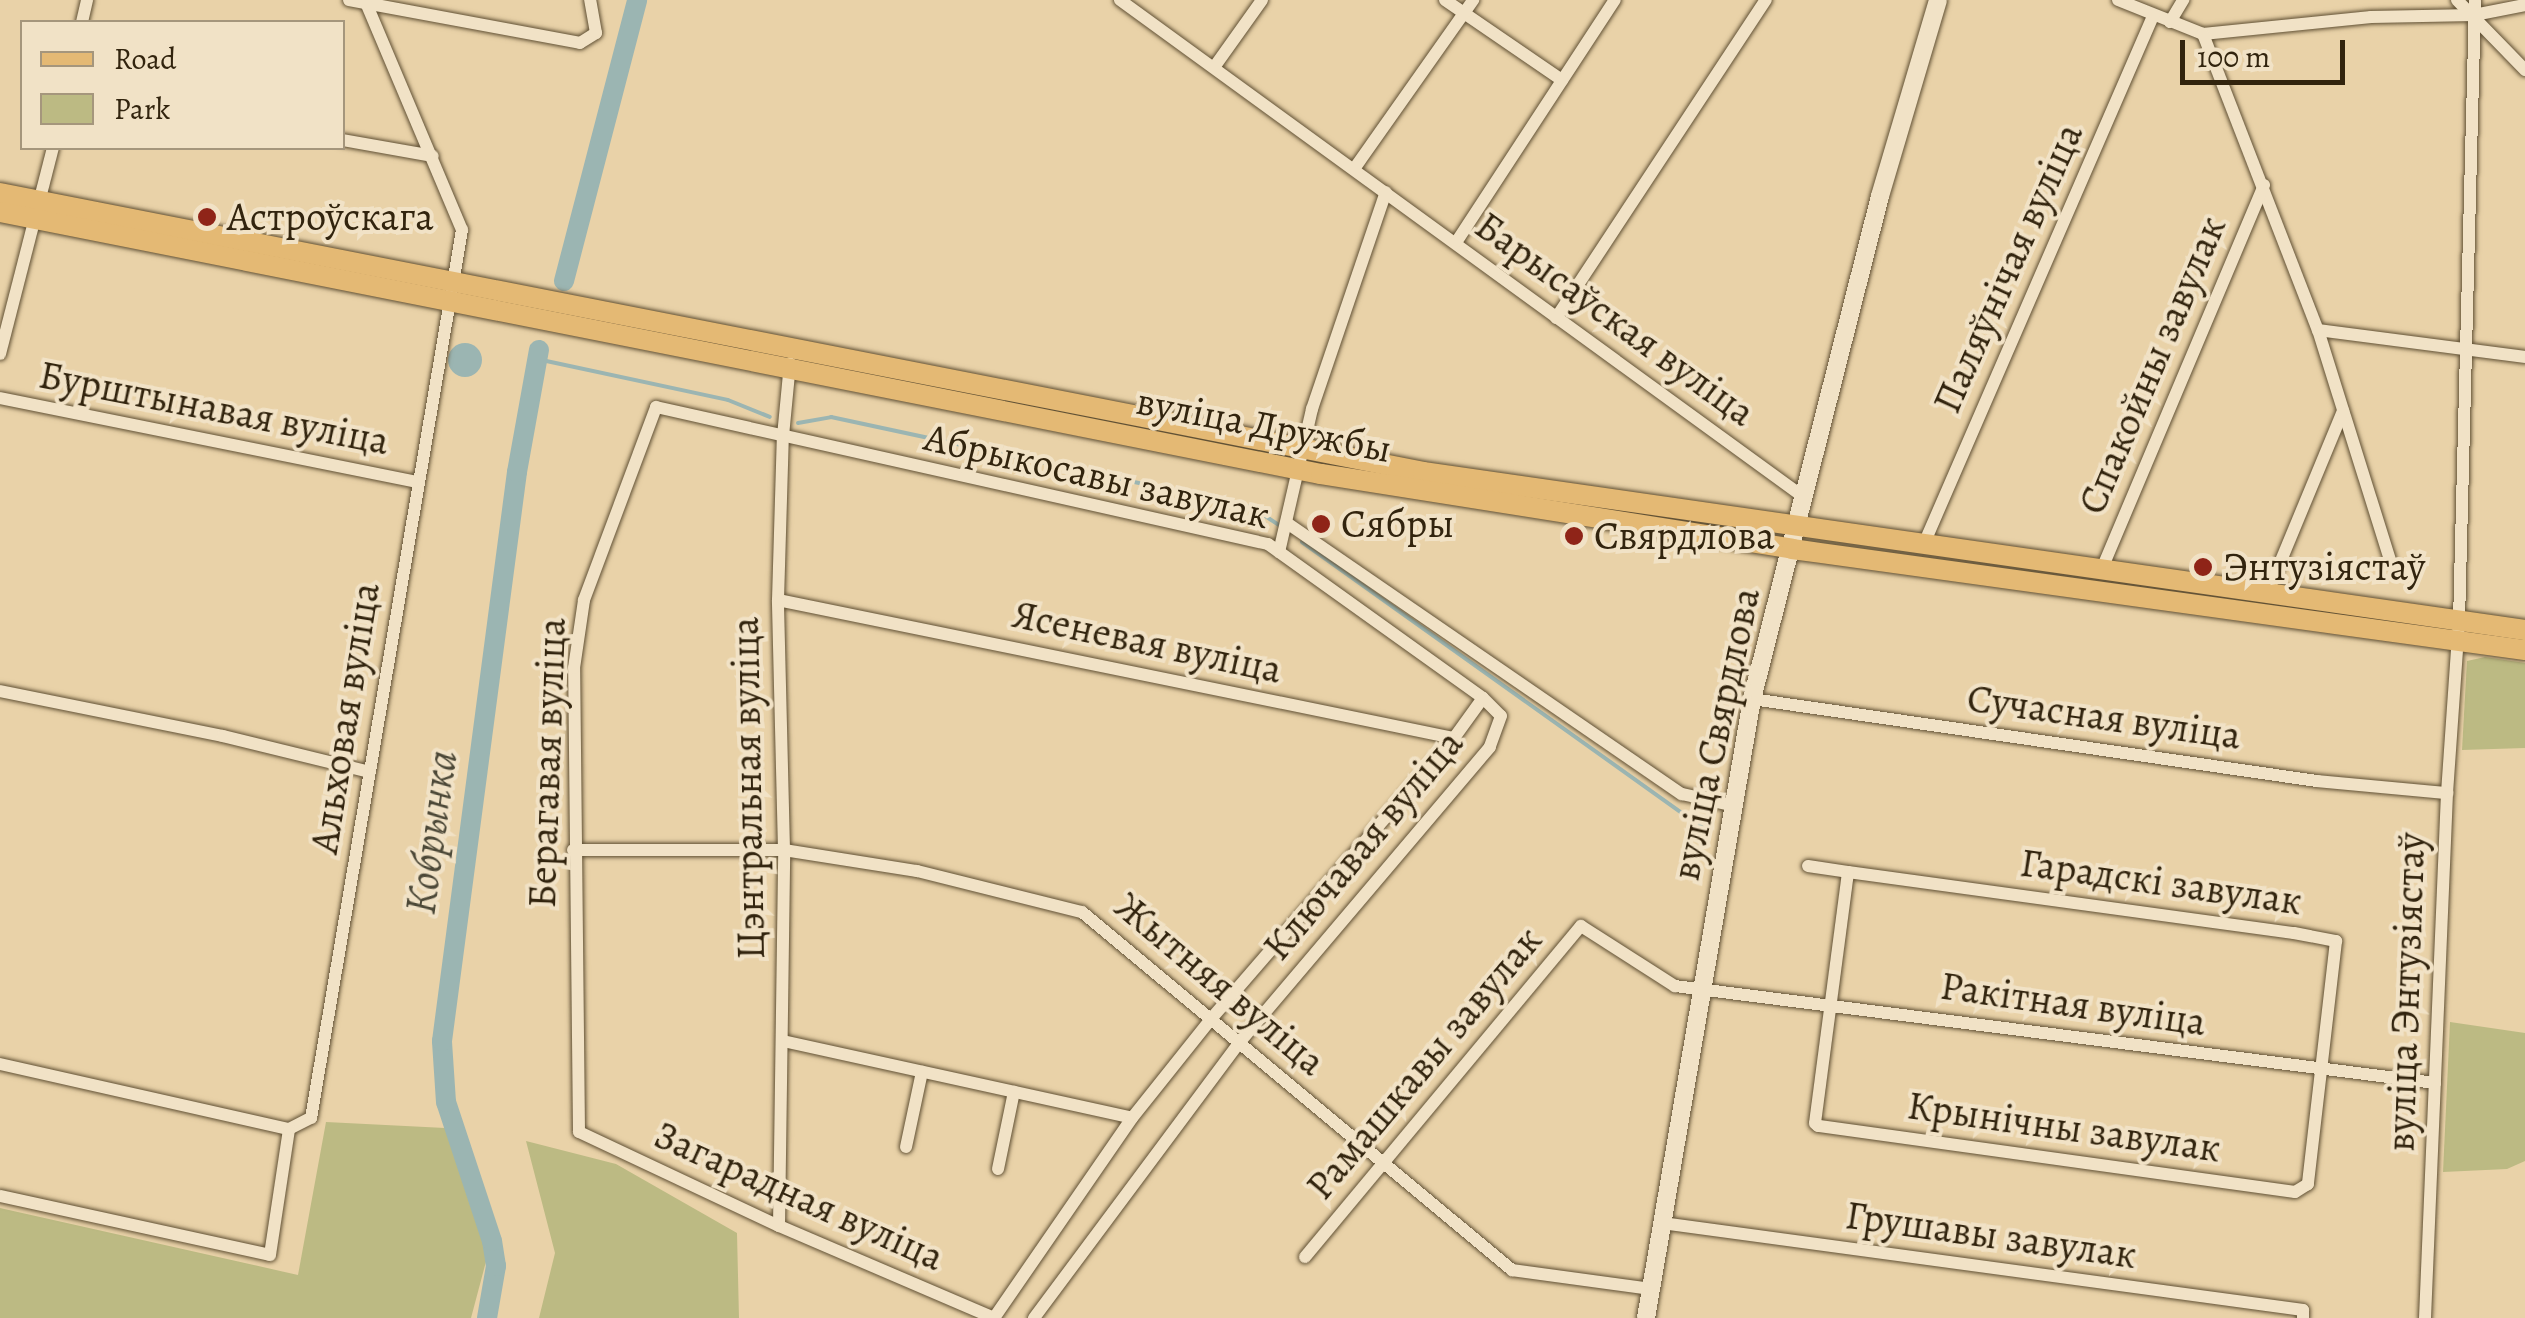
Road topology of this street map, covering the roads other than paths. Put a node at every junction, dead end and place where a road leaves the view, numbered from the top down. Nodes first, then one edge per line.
1 (350, 0) edge
2 (590, 0) edge
3 (1120, 0) edge
4 (1262, 0) edge
5 (1446, 0) edge
6 (1473, 0) edge
7 (1615, 0) edge
8 (1766, 0) edge
9 (1938, 0) edge
10 (2118, 0) edge
11 (2183, 0) edge
12 (2456, 0) edge
13 (2475, 0) edge
14 (366, 2) edge
15 (2525, 5) edge
16 (1464, 13) junction
17 (2474, 15) junction
18 (2153, 16) junction
19 (2170, 22) junction
20 (2203, 34) junction
21 (1215, 66) junction
22 (2525, 70) edge
23 (1562, 80) junction
24 (345, 141) edge
25 (52, 150) edge
26 (434, 156) junction
27 (1354, 169) junction
28 (2264, 185) junction
29 (1386, 192) junction
30 (0, 193) edge
31 (0, 205) edge
32 (37, 210) junction
33 (0, 212) edge
34 (1457, 242) junction
35 (449, 293) junction
36 (1556, 318) junction
37 (2318, 330) junction
38 (2464, 348) junction
39 (0, 354) edge
40 (2525, 357) edge
41 (790, 361) junction
42 (0, 398) edge
43 (656, 407) joint
44 (2343, 411) junction
45 (782, 436) junction
46 (1301, 459) junction
47 (416, 482) junction
48 (1805, 498) junction
49 (1287, 523) junction
50 (1798, 527) junction
51 (1678, 530) junction
52 (1923, 546) junction
53 (1792, 549) junction
54 (1278, 552) junction
55 (2390, 560) dead end
56 (2101, 571) junction
57 (2268, 592) junction
58 (778, 600) junction
59 (2525, 630) edge
60 (2458, 631) junction
61 (2525, 650) edge
62 (0, 691) edge
63 (1483, 698) junction
64 (1752, 698) junction
65 (1454, 738) junction
66 (370, 772) junction
67 (2447, 793) junction
68 (1731, 804) junction
69 (573, 850) junction
70 (784, 850) junction
71 (1808, 866) dead end
72 (1848, 872) junction
73 (1702, 988) junction
74 (1830, 1005) junction
75 (1211, 1019) junction
76 (784, 1041) junction
77 (1239, 1043) junction
78 (0, 1064) edge
79 (2322, 1070) junction
80 (922, 1072) junction
81 (2435, 1083) junction
82 (1014, 1092) junction
83 (1132, 1118) junction
84 (289, 1128) junction
85 (579, 1132) joint
86 (906, 1147) dead end
87 (1382, 1161) junction
88 (998, 1169) dead end
89 (0, 1196) edge
90 (1662, 1223) junction
91 (778, 1226) junction
92 (1305, 1257) dead end
93 (1651, 1289) junction
94 (994, 1318) edge
95 (1034, 1318) edge
96 (1646, 1318) edge
97 (2302, 1318) edge
98 (2426, 1318) edge

1 - 14 street
2 - 14 street
3 - 21 street, Барысаўская вуліца
4 - 21 street
5 - 16 street
6 - 16 street
7 - 23 street
8 - 36 street
9 - 48 street, вуліца Свярдлова
10 - 18 street
11 - 19 street
12 - 17 street
13 - 17 street
14 - 26 street, Альховая вуліца
15 - 17 street
16 - 23 street
16 - 27 street
17 - 20 street
17 - 22 street
17 - 38 street
18 - 19 street
18 - 52 street, Паляўнічая вуліца
19 - 20 street
20 - 28 street
21 - 27 street, Барысаўская вуліца
23 - 34 street
24 - 26 street
25 - 32 street
26 - 35 street, Альховая вуліца
27 - 29 street, Барысаўская вуліца
28 - 37 street
28 - 56 street, Спакойны завулак
29 - 34 street, Барысаўская вуліца
29 - 46 street
30 - 32 main road, вуліца Дружбы
31 - 32 main road
32 - 33 main road, вуліца Дружбы
32 - 35 main road, вуліца Дружбы
32 - 35 main road, вуліца Дружбы
32 - 39 street
34 - 36 street, Барысаўская вуліца
35 - 41 main road, вуліца Дружбы
35 - 41 main road, вуліца Дружбы
35 - 47 street, Альховая вуліца
36 - 48 street, Барысаўская вуліца
37 - 38 street
37 - 44 street
38 - 40 street
38 - 60 street
41 - 45 street, Цэнтральная вуліца
41 - 46 main road, вуліца Дружбы
41 - 46 main road, вуліца Дружбы
42 - 47 street, Бурштынавая вуліца
43 - 45 street, Абрыкосавы завулак
43 - 69 street, Берагавая вуліца
44 - 55 street
44 - 57 street
45 - 54 street, Абрыкосавы завулак
45 - 58 street, Цэнтральная вуліца
46 - 49 street
46 - 50 main road, вуліца Дружбы
46 - 51 main road, вуліца Дружбы
47 - 66 street, Альховая вуліца
48 - 50 street, вуліца Свярдлова
49 - 54 street
49 - 68 street, Абрыкосавы завулак
50 - 51 main road
50 - 52 main road, вуліца Дружбы
50 - 53 street, вуліца Свярдлова
51 - 53 main road, вуліца Дружбы
52 - 53 main road
52 - 56 main road, вуліца Дружбы
53 - 60 main road, вуліца Дружбы
53 - 64 street, вуліца Свярдлова
54 - 63 street, Абрыкосавы завулак
56 - 57 main road, вуліца Дружбы
57 - 60 main road, вуліца Дружбы
58 - 65 street, Ясеневая вуліца
58 - 70 street, Цэнтральная вуліца
59 - 60 main road, вуліца Дружбы
60 - 61 main road, вуліца Дружбы
60 - 67 street, вуліца Энтузіястаў
62 - 66 street
63 - 65 street
63 - 77 street, Ключавая вуліца
64 - 67 street, Сучасная вуліца
64 - 68 street, вуліца Свярдлова
65 - 75 street, Ключавая вуліца
66 - 84 street, Альховая вуліца
67 - 81 street, вуліца Энтузіястаў
68 - 73 street, вуліца Свярдлова
69 - 70 street, Жытняя вуліца
69 - 85 street, Берагавая вуліца
70 - 75 street, Жытняя вуліца
70 - 76 street, Цэнтральная вуліца
71 - 72 street, Гарадскі завулак
72 - 74 street
72 - 79 street, Гарадскі завулак
73 - 74 street, Ракітная вуліца
73 - 87 street, Рамашкавы завулак
73 - 90 street, вуліца Свярдлова
74 - 79 street, Ракітная вуліца
74 - 79 street, Крынічны завулак
75 - 77 street, Жытняя вуліца
75 - 83 street, Ключавая вуліца
76 - 80 street
76 - 91 street, Цэнтральная вуліца
77 - 87 street, Жытняя вуліца
77 - 95 street, Ключавая вуліца
78 - 84 street
79 - 81 street, Ракітная вуліца
80 - 82 street
80 - 86 street
81 - 98 street, вуліца Энтузіястаў
82 - 83 street
82 - 88 street
83 - 94 street, Ключавая вуліца
84 - 89 street
85 - 91 street, Загарадная вуліца
87 - 92 street, Рамашкавы завулак
87 - 93 street, Жытняя вуліца
90 - 93 street, вуліца Свярдлова
90 - 97 street, Грушавы завулак
91 - 94 street, Загарадная вуліца
93 - 96 street, вуліца Свярдлова

